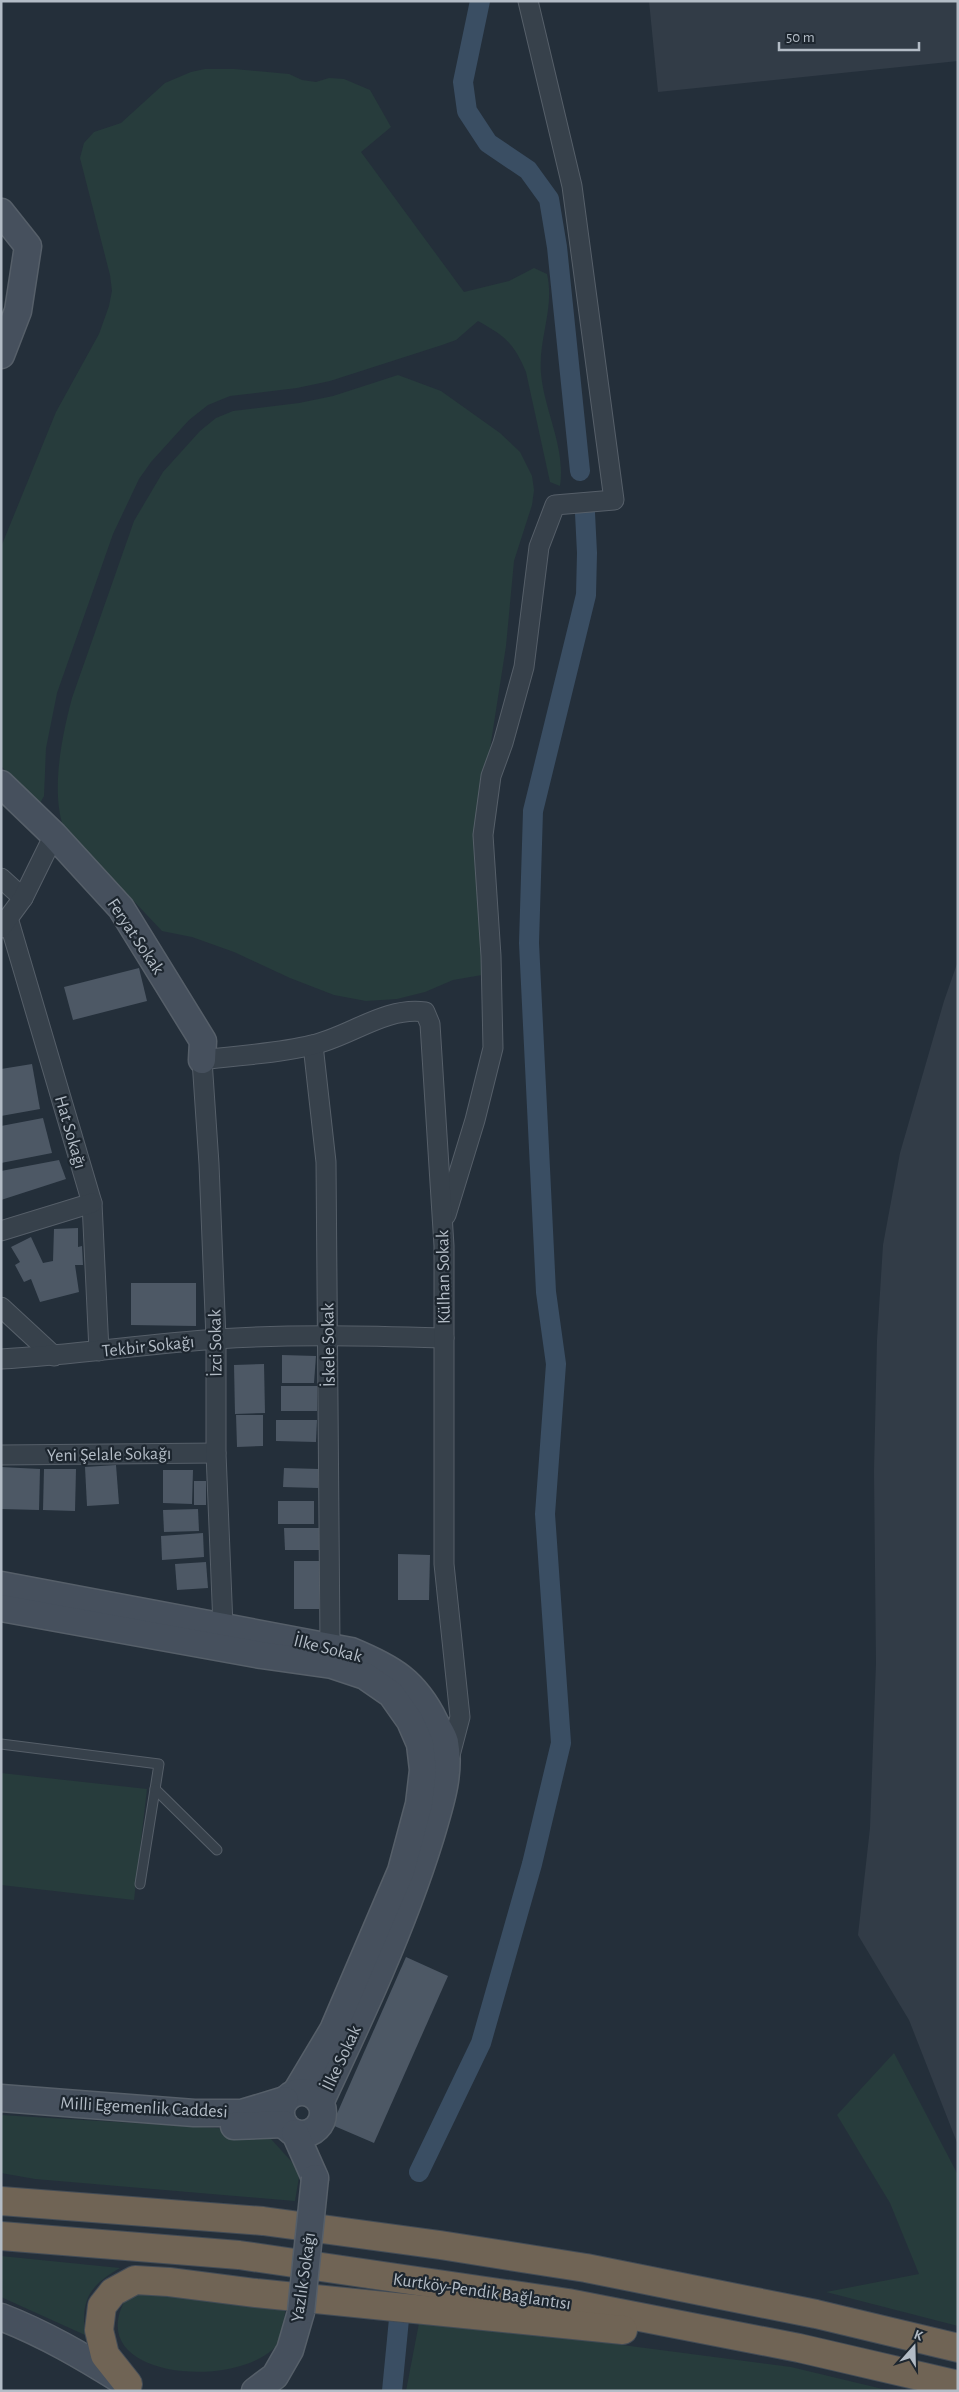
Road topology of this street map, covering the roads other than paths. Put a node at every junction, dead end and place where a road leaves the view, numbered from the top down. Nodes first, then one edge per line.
1 (528, 1) edge
2 (1, 212) edge
3 (1, 236) edge
4 (28, 246) junction
5 (2, 354) edge
6 (1, 784) edge
7 (54, 835) junction
8 (1, 878) edge
9 (23, 898) junction
10 (5, 923) edge
11 (313, 1045) junction
12 (202, 1060) junction
13 (92, 1202) junction
14 (443, 1225) junction
15 (1, 1231) edge
16 (1, 1307) edge
17 (328, 1335) junction
18 (444, 1338) junction
19 (216, 1339) junction
20 (99, 1351) junction
21 (54, 1356) junction
22 (1, 1359) edge
23 (216, 1453) junction
24 (1, 1455) edge
25 (1, 1586) edge
26 (1, 1608) edge
27 (221, 1637) junction
28 (330, 1645) junction
29 (1, 1744) edge
30 (447, 1770) junction
31 (155, 1789) junction
32 (217, 1850) dead end
33 (140, 1884) dead end
34 (1, 2098) edge
35 (320, 2101) joint
36 (1, 2108) edge
37 (295, 2116) junction
38 (1, 2190) edge
39 (1, 2201) edge
40 (117, 2210) junction
41 (1, 2236) edge
42 (1, 2317) edge
43 (798, 2348) junction
44 (958, 2348) edge
45 (958, 2385) edge
46 (134, 2388) edge
47 (255, 2391) edge

1 - 14 street
2 - 4 street
3 - 4 street
4 - 5 street
6 - 7 street, Feryat Sokak
7 - 9 street
7 - 12 street, Feryat Sokak
8 - 9 street
9 - 10 street
10 - 13 street, Hat Sokağı
11 - 12 street, Külhan Sokak
11 - 14 street, Külhan Sokak
11 - 17 street, İskele Sokak
12 - 19 street, İzci Sokak
13 - 15 street
13 - 20 street, Hat Sokağı
14 - 18 street, Külhan Sokak
16 - 21 street
17 - 18 street, Tekbir Sokağı
17 - 19 street, Tekbir Sokağı
17 - 28 street, İskele Sokak
18 - 30 street, Külhan Sokak
19 - 20 street, Tekbir Sokağı
19 - 23 street, İzci Sokak
20 - 21 street, Tekbir Sokağı
21 - 22 street, Tekbir Sokağı
23 - 24 street, Yeni Şelale Sokağı
23 - 27 street, İzci Sokak
25 - 27 street, İlke Sokak
26 - 27 street, İlke Sokak
27 - 28 street, İlke Sokak
27 - 37 street, İlke Sokak
28 - 30 street, İlke Sokak
29 - 31 lane
30 - 35 street, İlke Sokak
31 - 32 lane
31 - 33 lane
34 - 37 street, Milli Egemenlik Caddesi
35 - 37 street, Milli Egemenlik Caddesi
36 - 37 street, Milli Egemenlik Caddesi
37 - 47 street, Yazlık Sokağı, bridge
38 - 40 highway
39 - 40 highway
40 - 44 highway
41 - 43 highway, Kurtköy-Pendik Bağlantısı
42 - 46 street
43 - 45 highway, Kurtköy-Pendik Bağlantısı
43 - 46 highway

